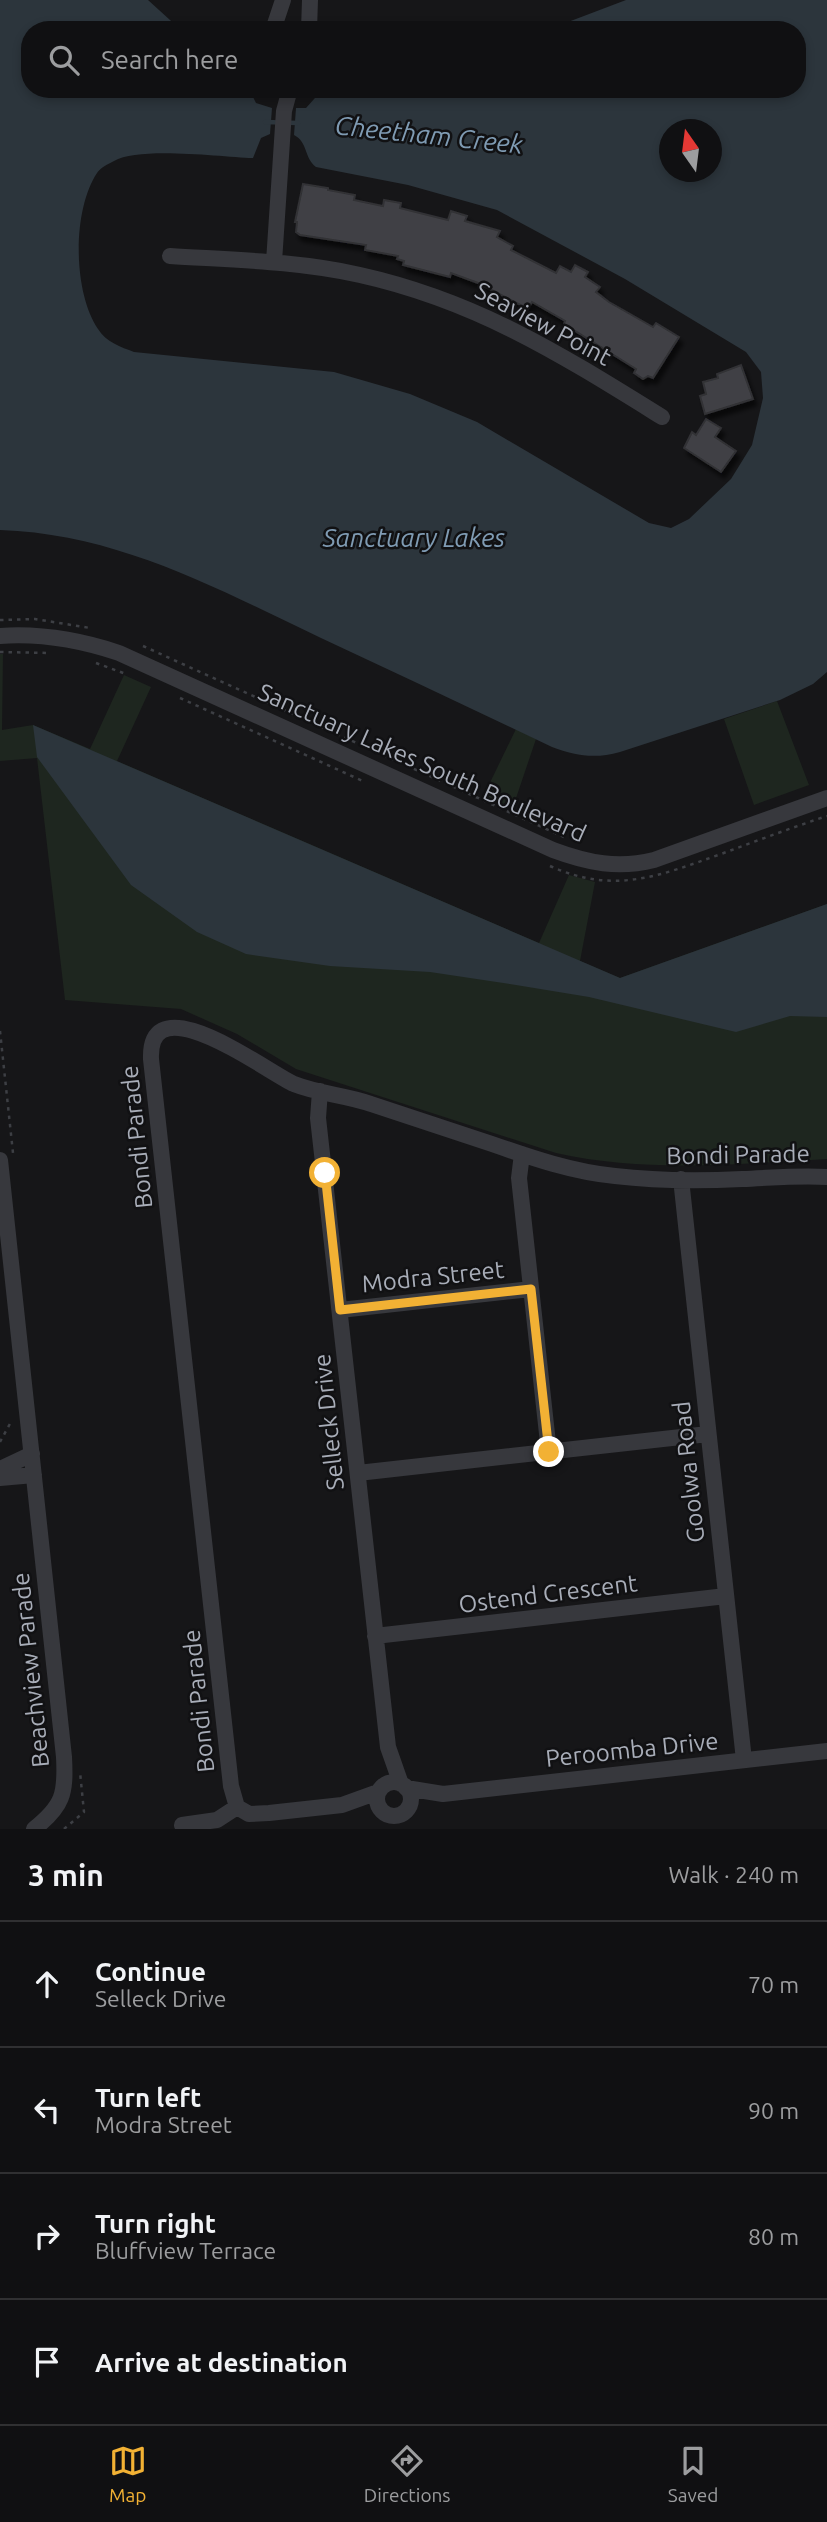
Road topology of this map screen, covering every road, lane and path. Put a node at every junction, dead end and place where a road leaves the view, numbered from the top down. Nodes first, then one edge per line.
1 (284, 0) edge
2 (310, 0) edge
3 (276, 21) edge
4 (309, 21) edge
5 (286, 98) edge
6 (170, 256) dead end
7 (274, 262) junction
8 (662, 417) dead end
9 (0, 620) edge
10 (102, 632) dead end
11 (0, 636) edge
12 (138, 644) dead end
13 (827, 798) edge
14 (567, 838) dead end
15 (320, 1091) junction
16 (522, 1154) junction
17 (0, 1160) edge
18 (827, 1177) edge
19 (681, 1179) junction
20 (2, 1206) edge
21 (531, 1289) junction
22 (340, 1310) junction
23 (8, 1313) edge
24 (13, 1419) dead end
25 (708, 1434) junction
26 (0, 1442) edge
27 (549, 1452) junction
28 (32, 1454) junction
29 (0, 1469) edge
30 (358, 1473) junction
31 (34, 1475) junction
32 (0, 1478) edge
33 (726, 1596) junction
34 (375, 1636) junction
35 (388, 1747) junction
36 (827, 1751) edge
37 (744, 1760) junction
38 (404, 1786) junction
39 (380, 1789) junction
40 (443, 1794) junction
41 (342, 1805) junction
42 (237, 1807) junction
43 (407, 1809) junction
44 (387, 1818) edge
45 (182, 1825) dead end
46 (34, 1829) edge
47 (402, 1829) edge

1 - 3 street
2 - 4 street
5 - 7 street
6 - 7 street, Seaview Point
7 - 8 street, Seaview Point
9 - 10 path
11 - 13 street, Sanctuary Lakes South Boulevard
12 - 14 path
15 - 16 street, Bondi Parade
15 - 22 street, Selleck Drive
15 - 42 street, Bondi Parade
16 - 19 street, Bondi Parade
16 - 21 street
17 - 20 street, Beachview Parade
18 - 19 street, Bondi Parade
19 - 25 street, Goolwa Road
20 - 23 street, Beachview Parade
21 - 22 street, Modra Street
21 - 27 street
22 - 30 street, Selleck Drive
23 - 28 street, Beachview Parade
24 - 26 path
25 - 27 street
25 - 33 street, Goolwa Road
27 - 30 street
28 - 29 street
28 - 31 street, Beachview Parade
30 - 34 street, Selleck Drive
31 - 32 street
31 - 46 street, Beachview Parade
33 - 34 street, Ostend Crescent
33 - 37 street, Goolwa Road
34 - 35 street, Selleck Drive
35 - 38 street, Selleck Drive
35 - 39 street, Selleck Drive
36 - 37 street, Peroomba Drive
37 - 40 street, Peroomba Drive
38 - 39 street
38 - 40 street, Peroomba Drive
38 - 43 street, Selleck Drive
39 - 41 street
39 - 44 street, Selleck Drive
40 - 43 street, Peroomba Drive
41 - 42 street
41 - 44 street
42 - 45 street
43 - 44 street
43 - 47 street, Selleck Drive

